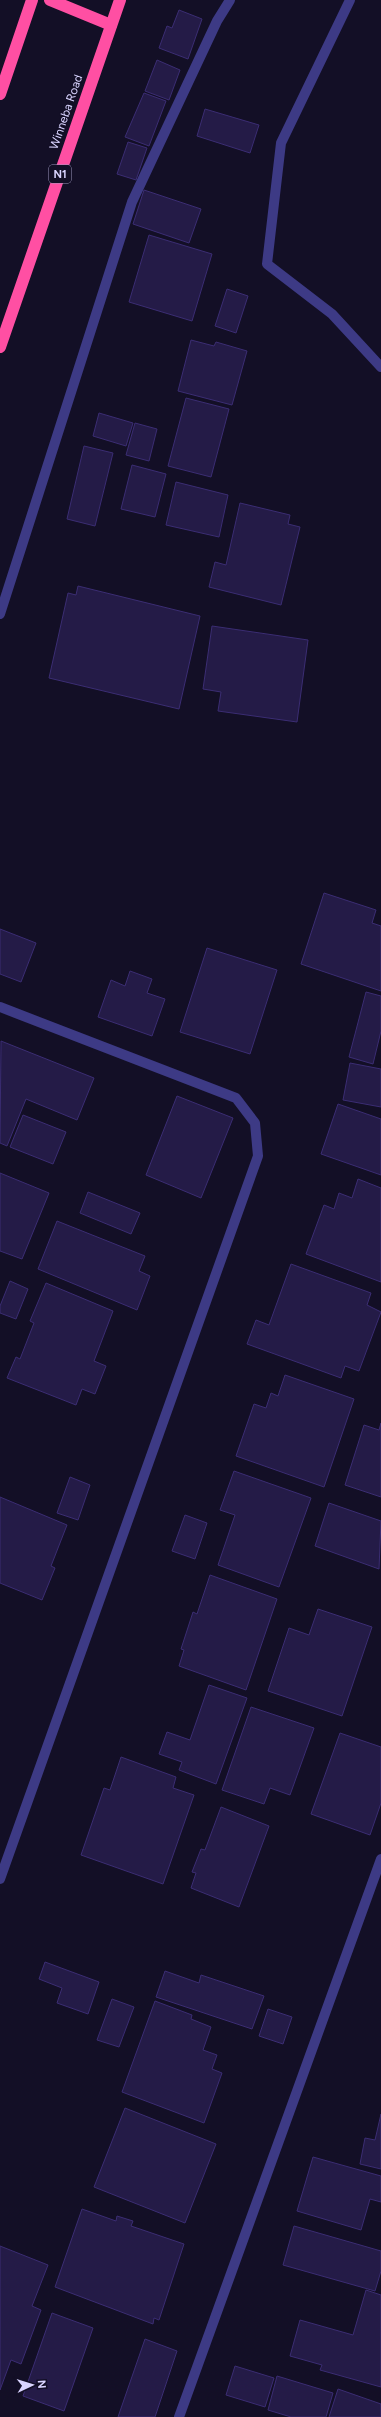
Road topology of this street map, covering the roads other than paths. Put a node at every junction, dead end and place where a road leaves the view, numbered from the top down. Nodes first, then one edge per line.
1 (32, 0) edge
2 (50, 0) edge
3 (120, 0) edge
4 (230, 0) edge
5 (350, 0) edge
6 (111, 25) junction
7 (0, 94) edge
8 (0, 347) edge
9 (381, 367) edge
10 (0, 614) edge
11 (0, 1007) edge
12 (381, 1859) edge
13 (0, 1879) edge
14 (179, 2417) edge

1 - 7 highway
2 - 6 highway
3 - 6 highway, Winneba Road / N1
4 - 10 street
5 - 9 street
6 - 8 highway, Winneba Road / N1
11 - 13 street
12 - 14 street

